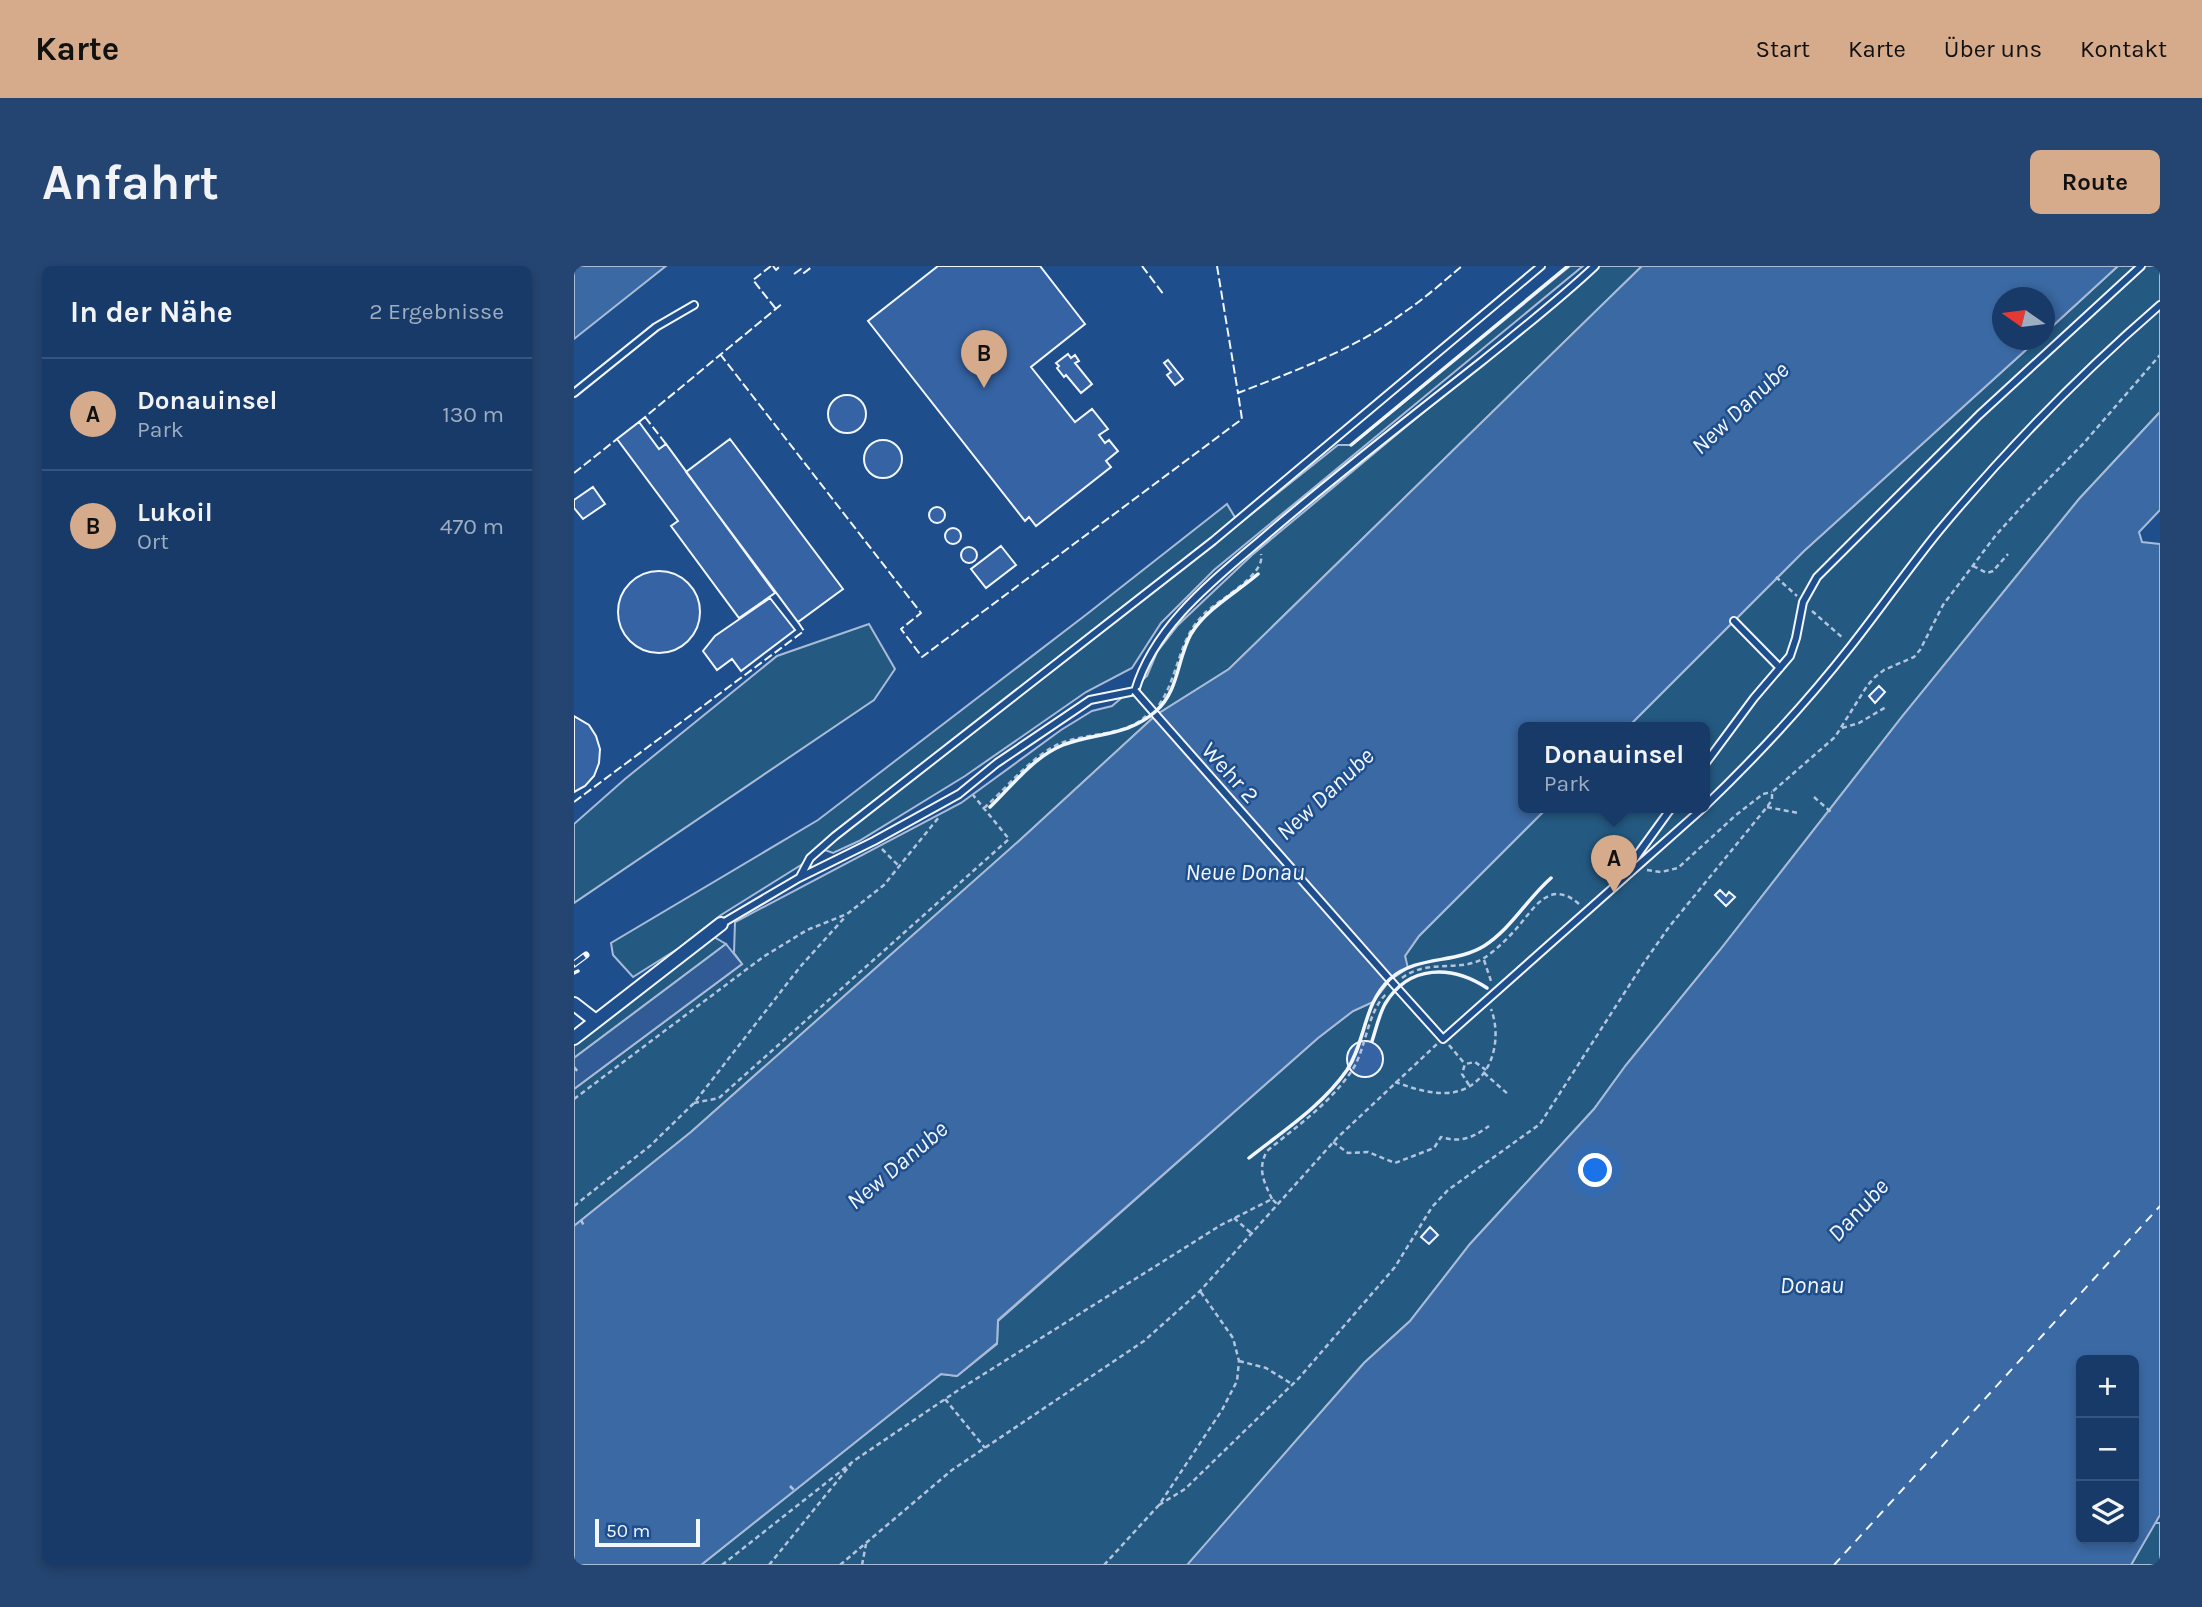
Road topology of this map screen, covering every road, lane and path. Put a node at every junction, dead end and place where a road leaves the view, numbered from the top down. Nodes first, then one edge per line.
1 (1541, 266) edge
2 (1595, 266) edge
3 (2141, 266) edge
4 (694, 305) dead end
5 (2160, 305) edge
6 (2160, 355) edge
7 (574, 393) edge
8 (2008, 554) dead end
9 (1973, 566) junction
10 (1776, 577) dead end
11 (1793, 593) dead end
12 (1810, 608) dead end
13 (1734, 621) dead end
14 (1836, 632) dead end
15 (1780, 668) junction
16 (1135, 691) junction
17 (1886, 707) dead end
18 (1842, 729) junction
19 (1710, 758) edge
20 (967, 788) junction
21 (1772, 792) junction
22 (1814, 797) dead end
23 (1710, 801) edge
24 (1767, 807) junction
25 (1668, 813) edge
26 (1697, 813) edge
27 (1798, 813) dead end
28 (1832, 813) dead end
29 (942, 814) dead end
30 (874, 841) junction
31 (898, 866) junction
32 (1650, 871) dead end
33 (1630, 873) junction
34 (799, 878) junction
35 (1549, 895) dead end
36 (1586, 911) junction
37 (847, 914) junction
38 (721, 924) joint
39 (1483, 959) dead end
40 (1492, 984) dead end
41 (1487, 1000) junction
42 (574, 1004) edge
43 (596, 1021) junction
44 (574, 1038) edge
45 (1443, 1039) junction
46 (1455, 1052) dead end
47 (1465, 1064) junction
48 (574, 1067) edge
49 (578, 1072) dead end
50 (1485, 1072) junction
51 (1395, 1082) junction
52 (1469, 1085) junction
53 (1509, 1095) dead end
54 (575, 1098) edge
55 (694, 1103) junction
56 (1489, 1126) dead end
57 (1283, 1138) dead end
58 (1333, 1142) junction
59 (1272, 1199) junction
60 (1277, 1204) junction
61 (574, 1206) edge
62 (1234, 1217) junction
63 (581, 1220) dead end
64 (584, 1226) dead end
65 (1251, 1233) junction
66 (1200, 1292) junction
67 (1239, 1361) junction
68 (1292, 1384) junction
69 (945, 1399) junction
70 (985, 1448) junction
71 (855, 1460) junction
72 (790, 1486) dead end
73 (796, 1492) dead end
74 (1159, 1505) junction
75 (867, 1543) junction
76 (722, 1565) edge
77 (769, 1565) edge
78 (840, 1565) edge
79 (862, 1565) edge
80 (1104, 1565) edge

1 - 34 lane
2 - 16 lane
3 - 15 lane
4 - 7 lane
5 - 23 lane
6 - 9 path
8 - 9 path
9 - 18 path
10 - 11 path
12 - 14 path
13 - 15 lane
15 - 19 lane
16 - 20 lane
16 - 45 lane, Wehr 2, bridge
17 - 18 path
18 - 21 path
20 - 30 lane
20 - 55 path
21 - 24 path
21 - 32 path
22 - 28 path
24 - 27 path
24 - 68 path
25 - 33 lane
26 - 33 lane
29 - 31 path
30 - 31 path
30 - 34 lane
31 - 37 path
33 - 36 lane
34 - 38 lane
35 - 36 path
36 - 41 lane
37 - 54 path
37 - 55 path
38 - 43 street
39 - 40 path
41 - 45 lane
41 - 50 path
42 - 43 street
43 - 44 street
45 - 51 path
46 - 47 path
47 - 50 path
47 - 52 path
48 - 49 path
50 - 52 path
50 - 53 path
51 - 52 path
51 - 58 path
55 - 61 path
56 - 58 path
57 - 59 path
58 - 60 path
59 - 60 path
59 - 62 path
60 - 65 path
62 - 65 path
62 - 69 path
63 - 64 path
65 - 66 path
66 - 67 path
66 - 70 path
67 - 68 path
67 - 74 path
68 - 74 path
69 - 70 path
69 - 71 path
70 - 75 path
71 - 76 path
71 - 77 path
72 - 73 path
74 - 80 path
75 - 78 path
75 - 79 path

